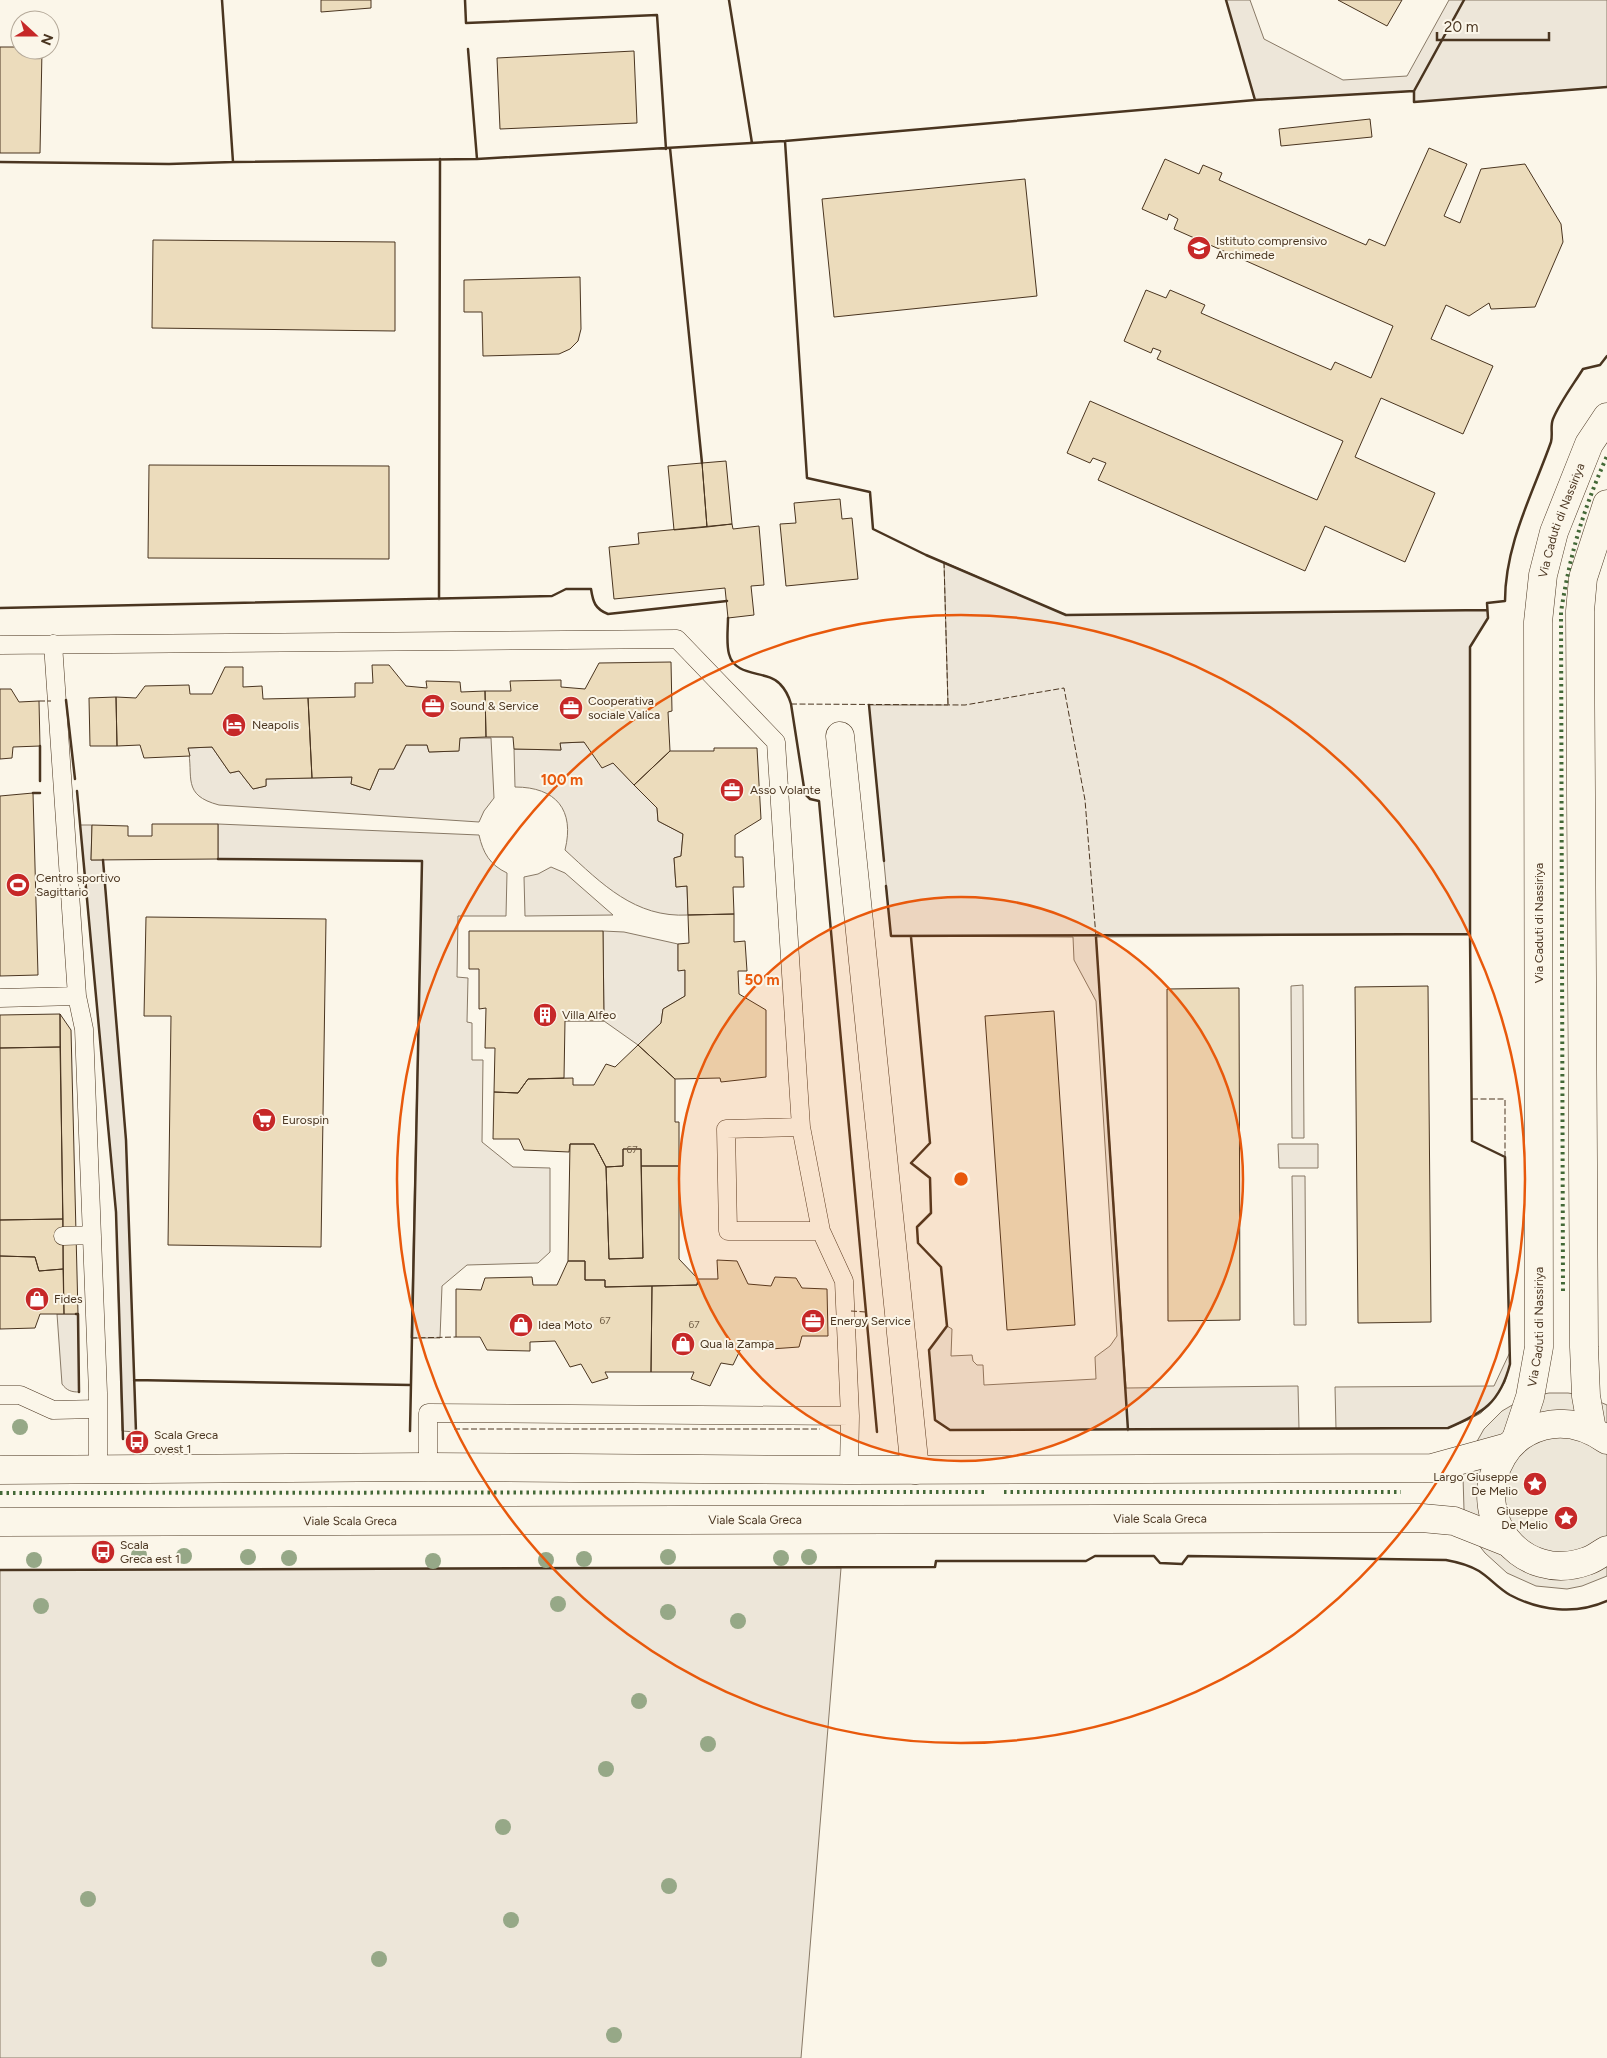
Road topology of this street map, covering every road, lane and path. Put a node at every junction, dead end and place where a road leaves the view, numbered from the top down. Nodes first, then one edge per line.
1 (1607, 417) edge
2 (1607, 504) edge
3 (0, 644) edge
4 (53, 644) junction
5 (840, 736) dead end
6 (77, 996) junction
7 (0, 998) edge
8 (801, 1127) junction
9 (821, 1231) junction
10 (92, 1235) junction
11 (63, 1236) dead end
12 (0, 1395) edge
13 (98, 1409) junction
14 (850, 1416) junction
15 (1600, 1435) edge
16 (1512, 1443) junction
17 (428, 1467) junction
18 (0, 1470) edge
19 (98, 1470) junction
20 (849, 1470) junction
21 (916, 1470) junction
22 (0, 1522) edge
23 (1507, 1542) junction
24 (1607, 1550) edge

1 - 16 main road, Via Caduti di Nassiriya
2 - 15 main road
3 - 4 lane
4 - 6 lane
4 - 8 lane
5 - 21 main road
6 - 7 lane
6 - 10 lane
8 - 9 lane
8 - 9 lane
9 - 14 lane
10 - 11 lane
10 - 13 lane
12 - 13 lane
13 - 19 lane
14 - 17 lane
14 - 20 lane
15 - 16 main road
16 - 21 main road
16 - 23 main road, Via Caduti di Nassiriya
17 - 19 main road
17 - 20 main road
18 - 19 main road
20 - 21 main road
22 - 23 main road, Viale Scala Greca
23 - 24 main road

